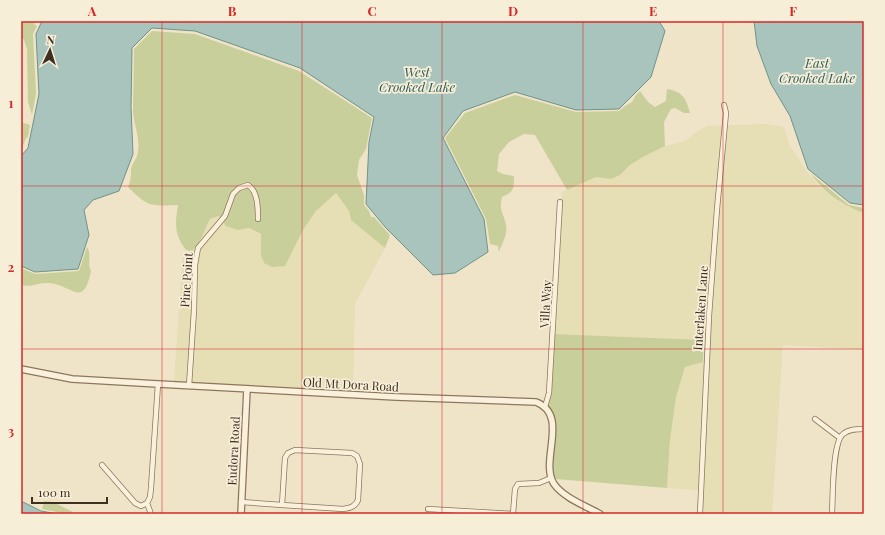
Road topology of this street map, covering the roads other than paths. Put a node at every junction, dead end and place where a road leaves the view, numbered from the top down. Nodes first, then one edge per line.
1 (724, 105) dead end
2 (560, 202) dead end
3 (258, 219) dead end
4 (21, 369) edge
5 (158, 384) junction
6 (189, 386) junction
7 (247, 389) junction
8 (545, 407) junction
9 (815, 419) dead end
10 (864, 429) edge
11 (840, 438) junction
12 (102, 465) dead end
13 (551, 478) junction
14 (241, 502) junction
15 (147, 503) junction
16 (282, 505) junction
17 (428, 509) dead end
18 (151, 514) edge
19 (240, 514) edge
20 (513, 514) edge
21 (600, 514) edge
22 (700, 514) edge
23 (832, 514) edge

1 - 22 street, Interlaken Lane
2 - 8 street, Villa Way
3 - 6 street, Pine Point
4 - 5 street, Old Mt Dora Road
5 - 6 street, Old Mt Dora Road
5 - 15 street
6 - 7 street, Old Mt Dora Road
7 - 8 street, Old Mt Dora Road
7 - 14 street, Eudora Road
8 - 13 street
9 - 11 street
10 - 11 street
11 - 23 street
12 - 15 street
13 - 20 street
13 - 21 street
14 - 16 street
14 - 19 street, Eudora Road
15 - 18 street
16 - 16 street
17 - 20 street

